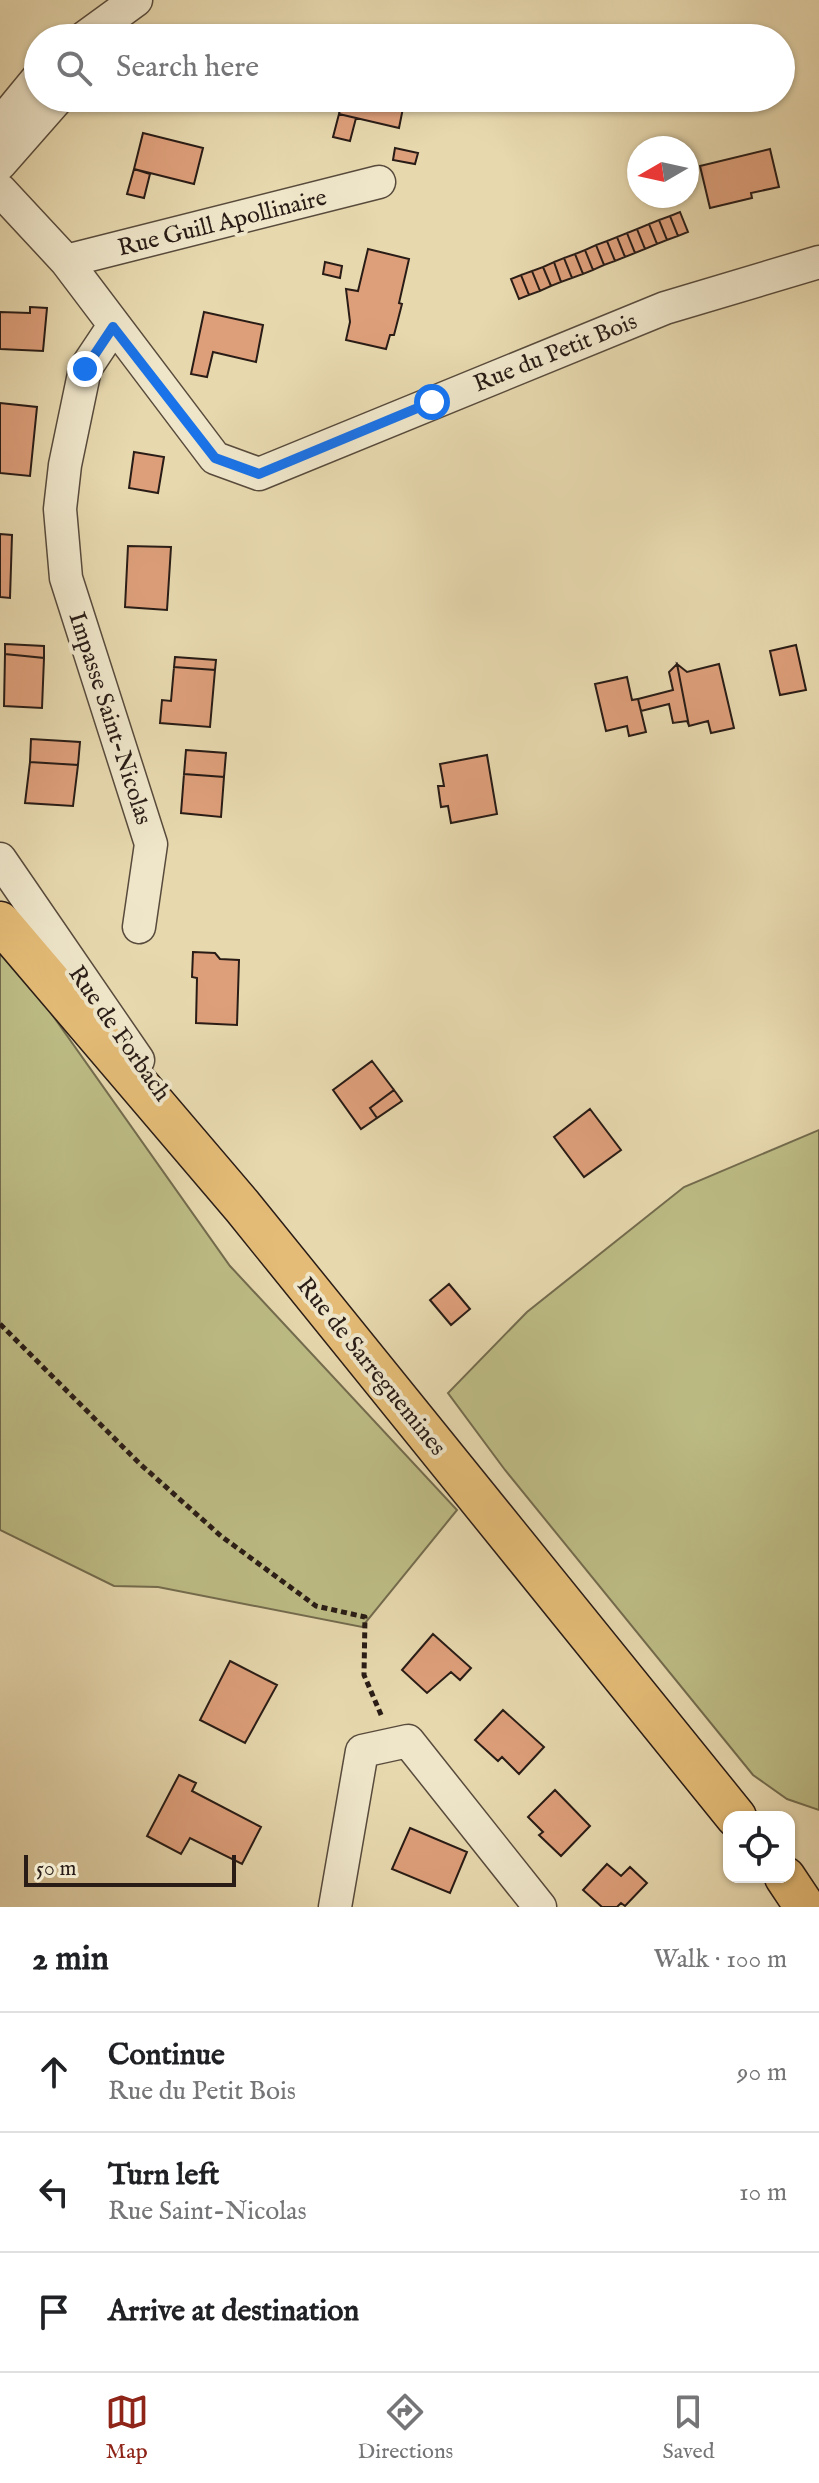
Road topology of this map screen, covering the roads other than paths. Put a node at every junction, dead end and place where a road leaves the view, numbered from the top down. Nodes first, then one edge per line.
1 (136, 0) edge
2 (103, 24) edge
3 (118, 24) edge
4 (24, 95) edge
5 (46, 112) edge
6 (0, 124) edge
7 (0, 164) edge
8 (379, 182) dead end
9 (0, 190) edge
10 (66, 261) junction
11 (819, 262) edge
12 (113, 327) junction
13 (0, 859) edge
14 (0, 922) edge
15 (139, 927) dead end
16 (242, 1206) junction
17 (731, 1811) edge
18 (335, 1907) edge
19 (540, 1907) edge

1 - 2 street
1 - 3 street
4 - 6 street
5 - 7 street
8 - 10 street, Rue Guill Apollinaire
9 - 10 street, Rue du Petit Bois
10 - 12 street, Rue du Petit Bois
11 - 12 street, Rue du Petit Bois
12 - 15 street, Impasse Saint-Nicolas
13 - 16 street, Rue de Forbach
14 - 16 main road, Rue de Sarreguemines
16 - 17 main road, Rue de Sarreguemines
18 - 19 street

